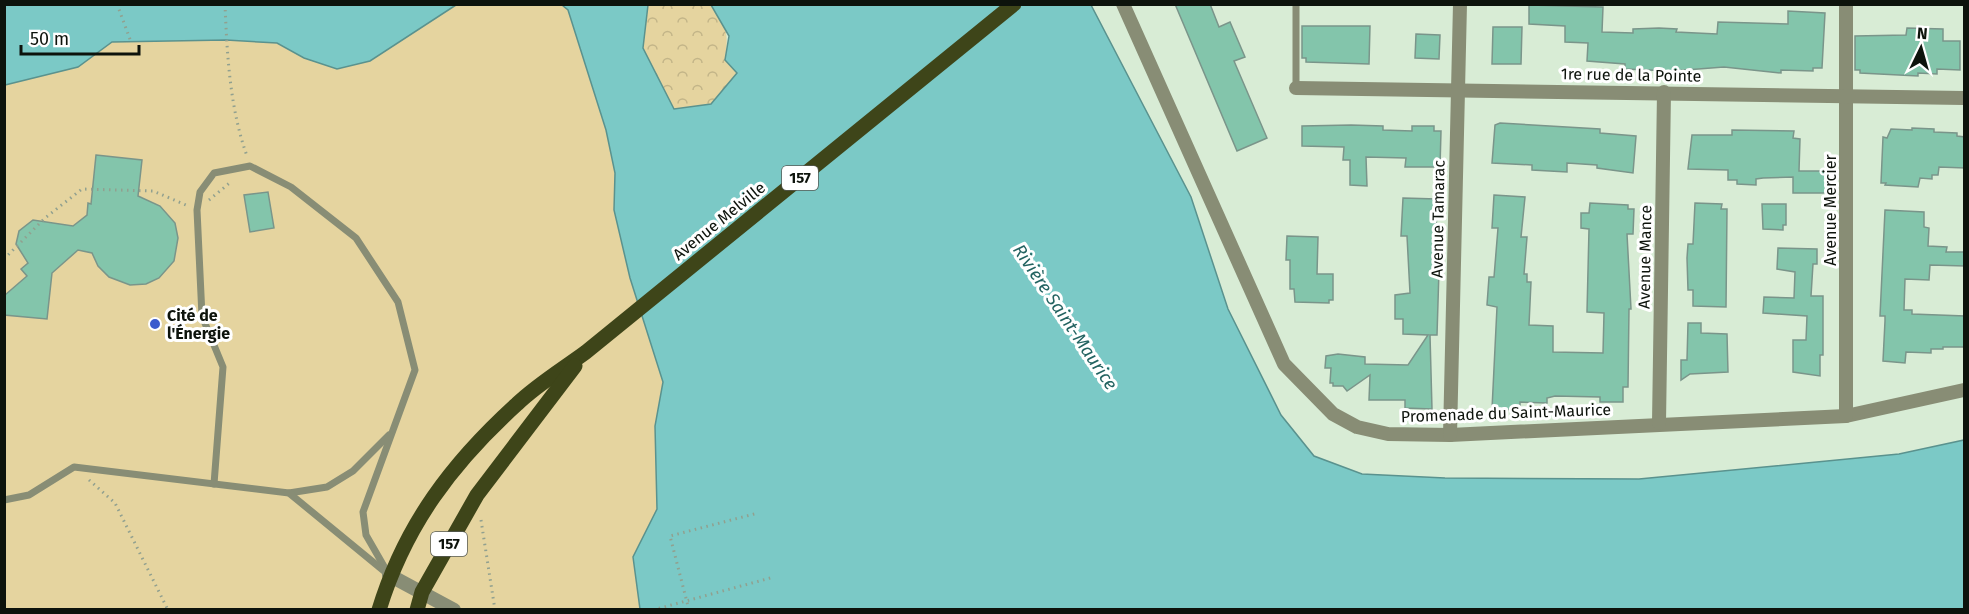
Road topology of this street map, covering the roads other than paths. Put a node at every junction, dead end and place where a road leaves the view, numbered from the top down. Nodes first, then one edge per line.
1 (1014, 4) edge
2 (1123, 4) edge
3 (1296, 4) edge
4 (1460, 4) edge
5 (1846, 4) edge
6 (1296, 88) joint
7 (1458, 88) junction
8 (1664, 92) junction
9 (1846, 96) junction
10 (1965, 98) edge
11 (586, 352) junction
12 (1965, 390) edge
13 (1846, 416) junction
14 (1659, 423) junction
15 (393, 431) junction
16 (1450, 435) junction
17 (214, 484) junction
18 (289, 493) junction
19 (4, 500) edge
20 (389, 575) junction
21 (422, 592) junction
22 (379, 609) edge
23 (417, 609) edge
24 (454, 609) edge

1 - 11 main road, Avenue Melville / 157
2 - 16 street, Promenade du Saint-Maurice
3 - 6 lane
4 - 7 street, Avenue Tamarac
5 - 9 street, Avenue Mercier
6 - 7 street, 1re rue de la Pointe
7 - 8 street, 1re rue de la Pointe
7 - 16 street, Avenue Tamarac
8 - 9 street, 1re rue de la Pointe
8 - 14 street, Avenue Mance
9 - 10 street, 1re rue de la Pointe
9 - 13 street, Avenue Mercier
11 - 20 main road, Avenue Melville / 157
11 - 21 main road, Avenue Melville / 157
12 - 13 street, Promenade du Saint-Maurice
13 - 14 street, Promenade du Saint-Maurice
14 - 16 street, Promenade du Saint-Maurice
15 - 17 lane
15 - 18 lane
15 - 20 lane
17 - 18 lane
17 - 19 lane
18 - 20 lane
20 - 21 street
20 - 22 main road, Avenue Melville / 157
21 - 23 main road, 157
21 - 24 street

